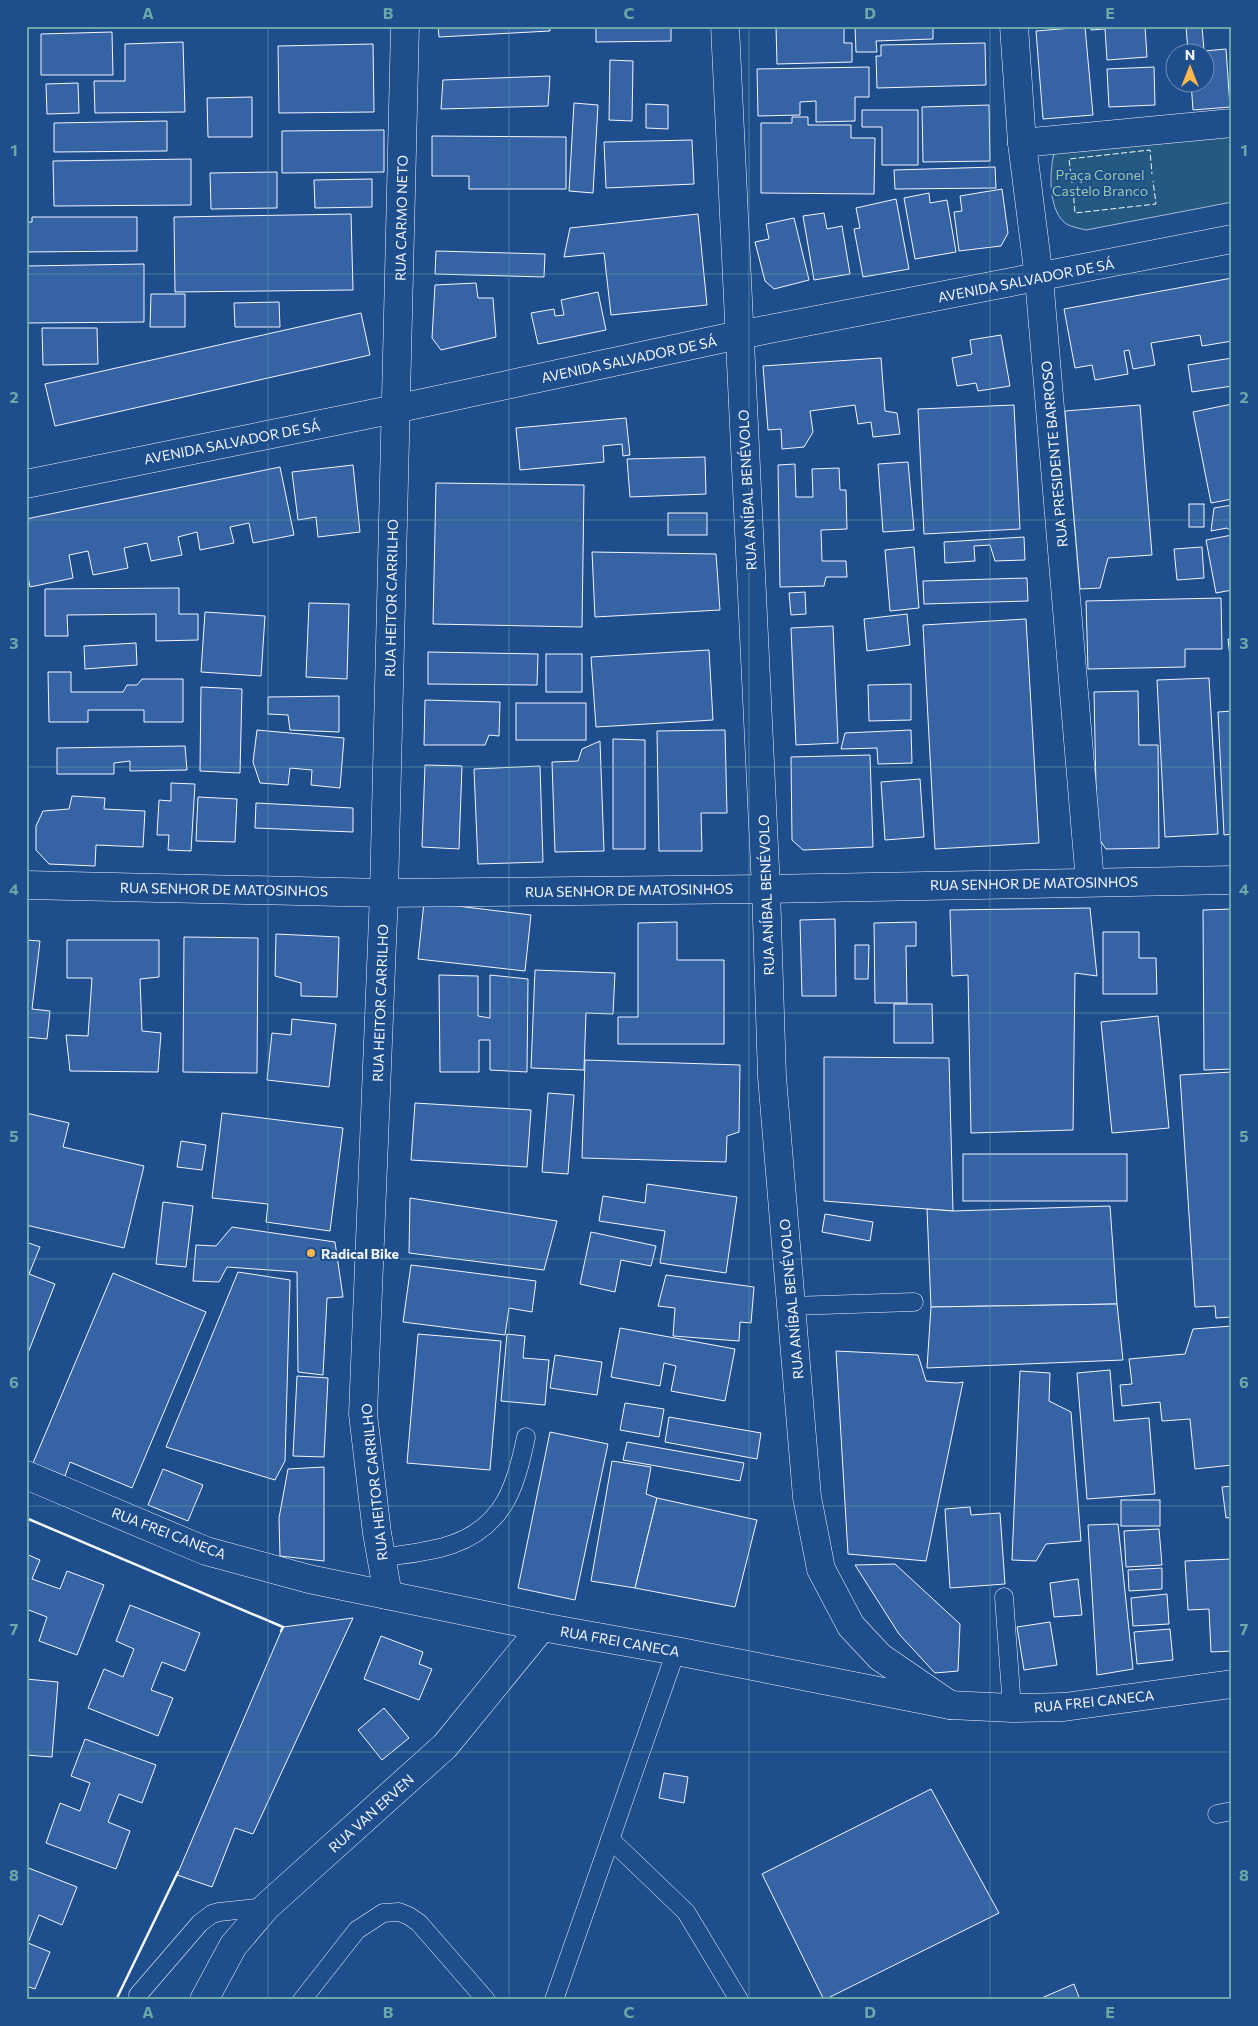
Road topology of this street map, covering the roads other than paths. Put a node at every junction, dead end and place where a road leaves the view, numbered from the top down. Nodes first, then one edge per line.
1 (405, 26) edge
2 (724, 26) edge
3 (1014, 26) edge
4 (1232, 124) edge
5 (1022, 143) junction
6 (1232, 239) edge
7 (1039, 278) junction
8 (739, 335) junction
9 (395, 409) junction
10 (26, 484) edge
11 (1232, 880) edge
12 (1090, 882) junction
13 (26, 885) edge
14 (766, 888) junction
15 (384, 893) junction
16 (914, 1302) dead end
17 (791, 1306) junction
18 (526, 1437) dead end
19 (26, 1475) edge
20 (381, 1558) junction
21 (388, 1595) junction
22 (1004, 1597) dead end
23 (542, 1628) junction
24 (676, 1651) junction
25 (1232, 1684) edge
26 (950, 1705) junction
27 (1012, 1708) junction
28 (610, 1839) junction
29 (266, 1907) junction
30 (469, 1993) edge
31 (138, 1995) dead end
32 (204, 2000) edge
33 (302, 2000) edge
34 (486, 2000) edge
35 (554, 2000) edge
36 (739, 2000) edge

1 - 9 street, RUA CARMO NETO
2 - 8 street, RUA ANÍBAL BENÉVOLO
3 - 5 street, RUA PRESIDENTE BARROSO
4 - 5 street
5 - 7 street, RUA PRESIDENTE BARROSO
6 - 7 street, AVENIDA SALVADOR DE SÁ
7 - 8 street, AVENIDA SALVADOR DE SÁ
7 - 12 street, RUA PRESIDENTE BARROSO
8 - 9 street, AVENIDA SALVADOR DE SÁ
8 - 14 street, RUA ANÍBAL BENÉVOLO
9 - 10 street, AVENIDA SALVADOR DE SÁ
9 - 15 street, RUA HEITOR CARRILHO
11 - 12 street, RUA SENHOR DE MATOSINHOS
12 - 14 street, RUA SENHOR DE MATOSINHOS
13 - 15 street, RUA SENHOR DE MATOSINHOS
14 - 15 street, RUA SENHOR DE MATOSINHOS
14 - 17 street, RUA ANÍBAL BENÉVOLO
15 - 20 street, RUA HEITOR CARRILHO
16 - 17 lane
17 - 26 street, RUA ANÍBAL BENÉVOLO
18 - 20 lane
19 - 21 street, RUA FREI CANECA
20 - 21 street, RUA HEITOR CARRILHO
21 - 23 street, RUA FREI CANECA
22 - 27 lane
23 - 24 street, RUA FREI CANECA
23 - 29 street, RUA VAN ERVEN
24 - 26 street, RUA FREI CANECA
24 - 28 lane
25 - 27 street, RUA FREI CANECA
26 - 27 street, RUA FREI CANECA
28 - 35 lane
28 - 36 lane
29 - 31 lane
29 - 32 street, RUA VAN ERVEN
30 - 33 lane
30 - 34 lane

